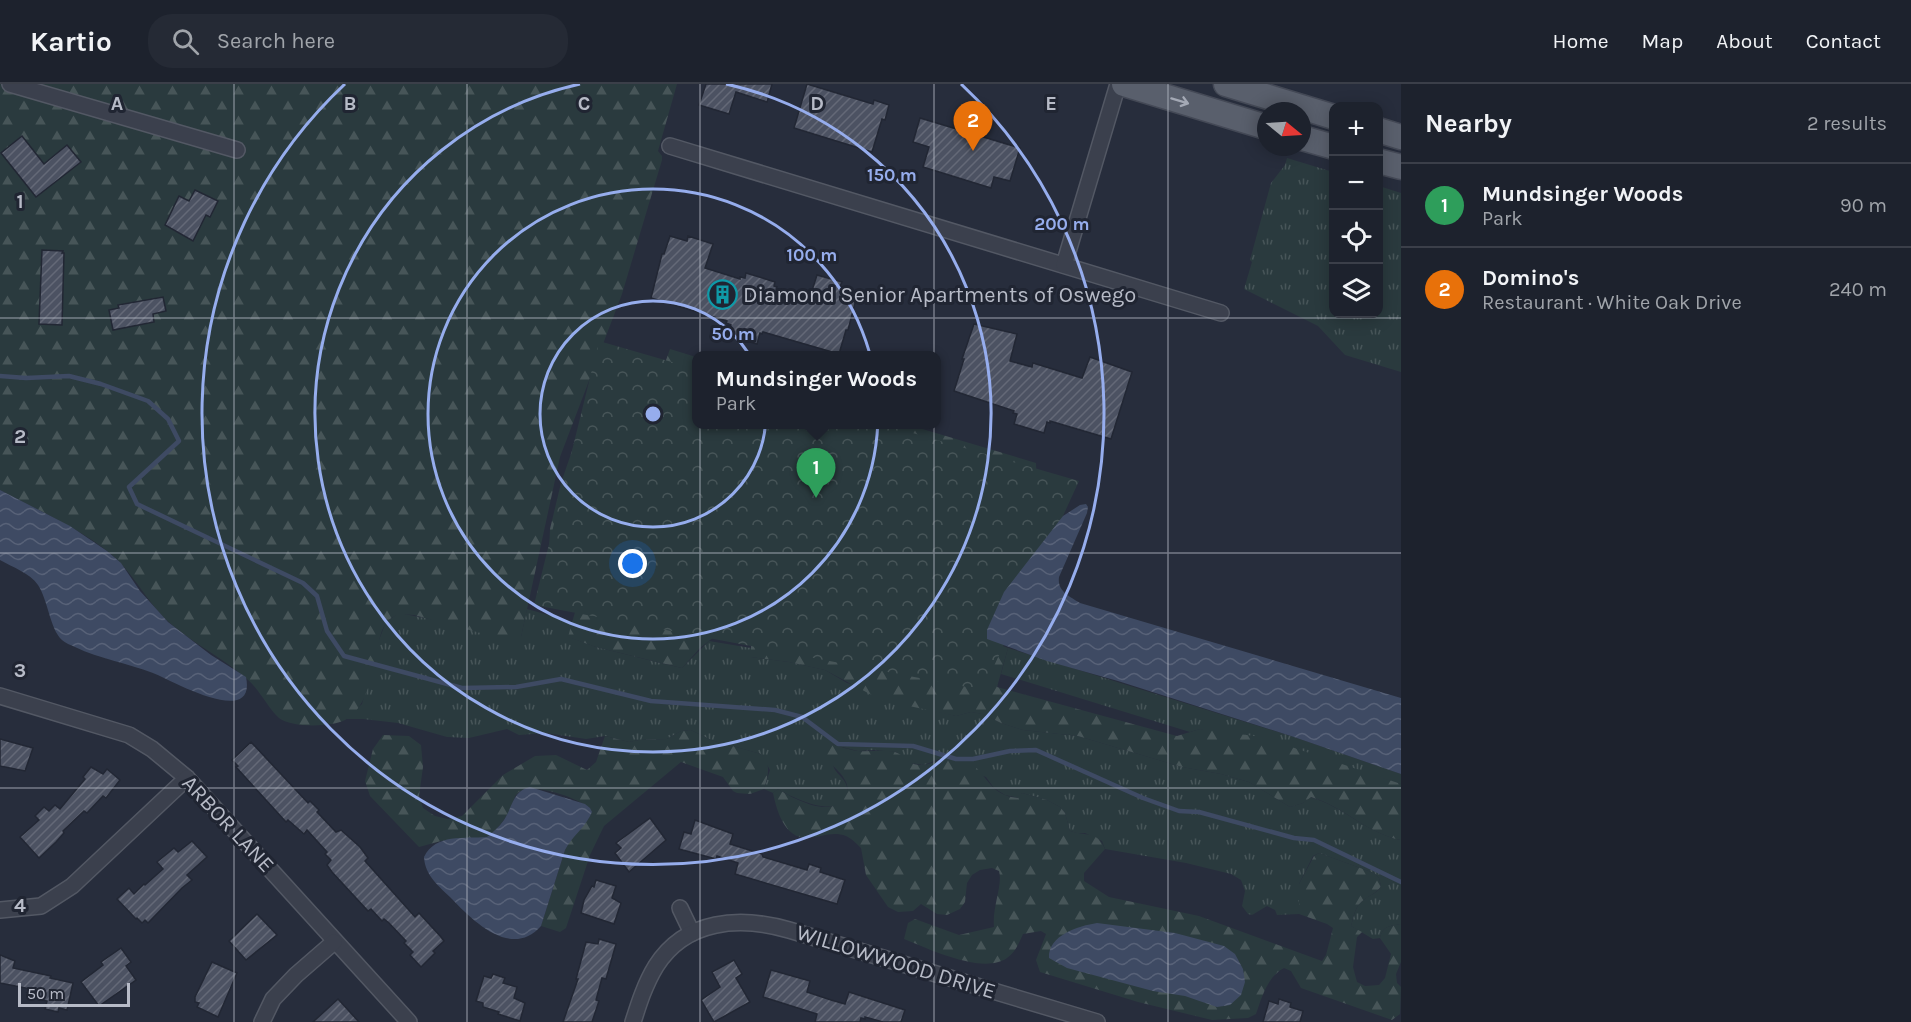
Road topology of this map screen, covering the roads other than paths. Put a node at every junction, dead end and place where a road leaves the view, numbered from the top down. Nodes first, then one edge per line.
1 (10, 84) edge
2 (1118, 84) edge
3 (1124, 84) edge
4 (1226, 84) edge
5 (1329, 115) edge
6 (1257, 124) edge
7 (1383, 132) edge
8 (1401, 137) edge
9 (1311, 141) edge
10 (670, 146) dead end
11 (1329, 146) edge
12 (237, 150) dead end
13 (1383, 162) edge
14 (1401, 167) edge
15 (1064, 265) junction
16 (1221, 313) dead end
17 (0, 696) edge
18 (187, 778) junction
19 (680, 908) dead end
20 (0, 910) edge
21 (692, 933) junction
22 (334, 942) junction
23 (262, 1022) edge
24 (410, 1022) edge
25 (633, 1022) edge
26 (1097, 1022) edge

1 - 12 street
2 - 15 street
3 -> 6 main road
4 - 5 main road
7 - 8 main road
9 - 11 main road
10 - 15 street
13 - 14 main road
15 - 16 street
17 - 18 street, ARBOR LANE
18 - 20 street
18 - 22 street, ARBOR LANE
19 - 21 street
21 - 25 street, WILLOWWOOD DRIVE
21 - 26 street, WILLOWWOOD DRIVE
22 - 23 street
22 - 24 street, ARBOR LANE

